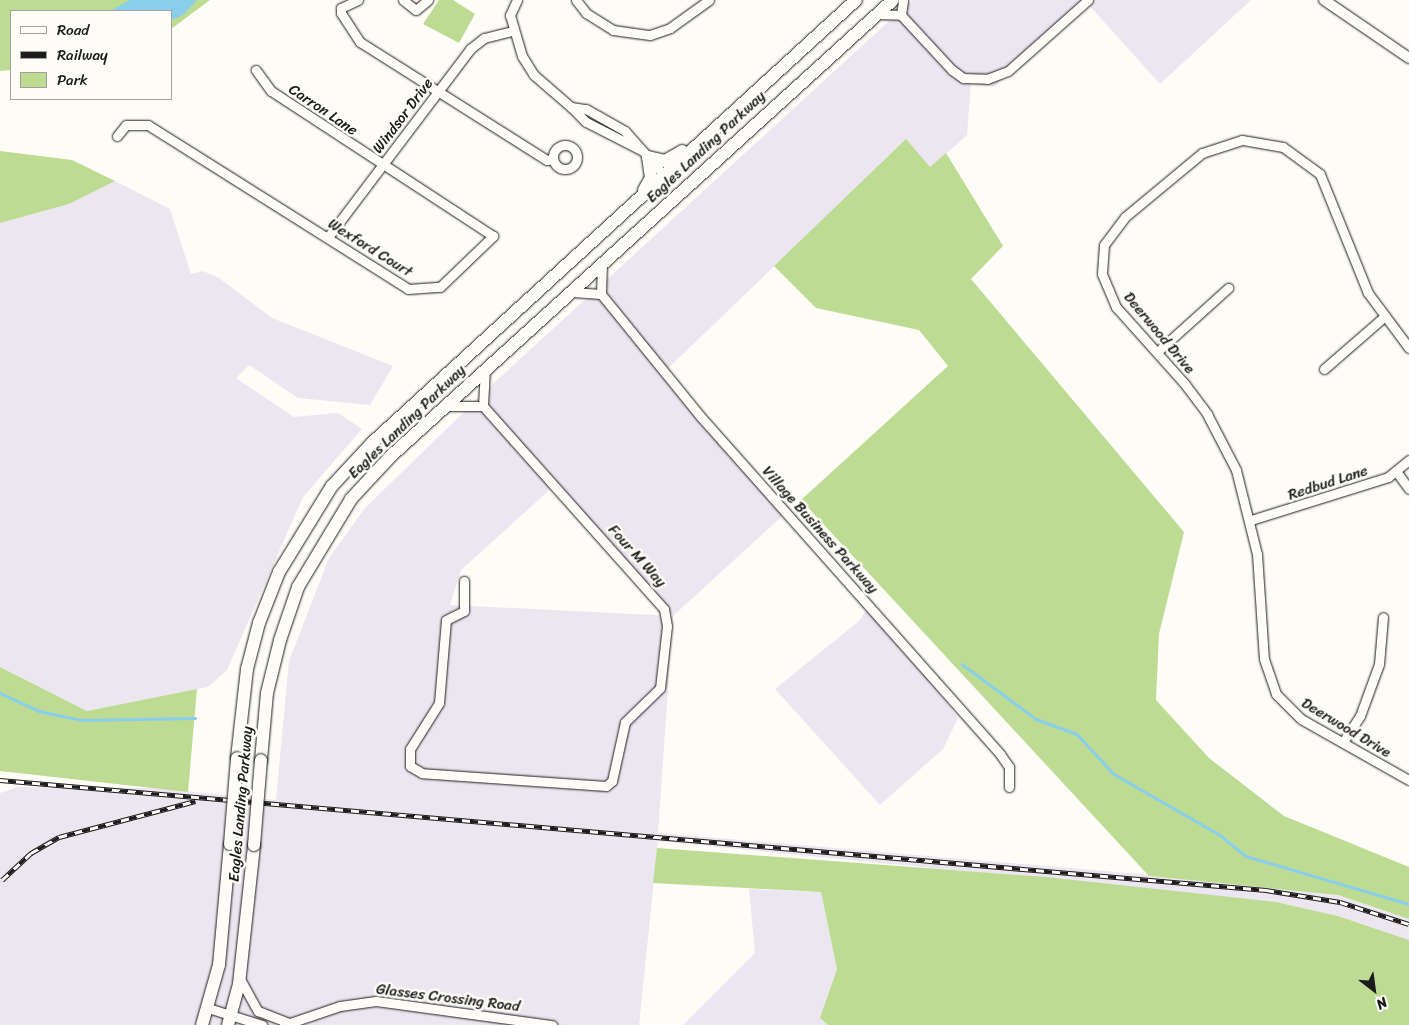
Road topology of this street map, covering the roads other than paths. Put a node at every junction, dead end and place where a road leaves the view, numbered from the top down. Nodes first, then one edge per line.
1 (358, 0) edge
2 (403, 0) edge
3 (428, 0) edge
4 (517, 0) edge
5 (576, 0) edge
6 (709, 0) edge
7 (856, 0) edge
8 (893, 0) edge
9 (903, 0) edge
10 (1088, 0) edge
11 (1324, 0) edge
12 (876, 14) junction
13 (900, 15) junction
14 (513, 31) junction
15 (1409, 58) edge
16 (256, 70) dead end
17 (759, 88) junction
18 (438, 92) junction
19 (571, 107) junction
20 (117, 136) dead end
21 (643, 152) junction
22 (553, 159) dead end
23 (383, 165) junction
24 (665, 176) junction
25 (635, 203) junction
26 (328, 237) junction
27 (603, 262) junction
28 (1228, 288) dead end
29 (570, 292) junction
30 (601, 294) junction
31 (1385, 316) junction
32 (1409, 348) edge
33 (1157, 352) junction
34 (1324, 369) dead end
35 (485, 370) junction
36 (445, 406) junction
37 (483, 406) junction
38 (1409, 460) edge
39 (1396, 471) junction
40 (1409, 489) edge
41 (1251, 520) junction
42 (464, 581) dead end
43 (1383, 617) dead end
44 (1343, 742) junction
45 (1409, 780) edge
46 (1009, 787) dead end
47 (240, 979) junction
48 (208, 1008) junction
49 (229, 1020) edge
50 (286, 1024) edge
51 (202, 1025) edge
52 (262, 1025) edge
53 (552, 1025) edge

1 - 18 street
2 - 3 street
4 - 14 street
5 - 6 street
7 - 17 main road, Eagles Landing Parkway
8 - 12 main road, Eagles Landing Parkway
9 - 13 street
10 - 13 street
11 - 15 street
12 - 13 street
12 - 27 main road, Eagles Landing Parkway
14 - 18 street, Windsor Drive
14 - 19 street
16 - 23 street, Carron Lane
17 - 21 main road
17 - 24 main road, Eagles Landing Parkway
18 - 22 street
18 - 23 street, Windsor Drive
19 - 21 street
19 - 21 street
20 - 26 street, Wexford Court
21 - 24 street
21 - 25 main road
23 - 26 street, Windsor Drive
23 - 26 street, Wexford Court
24 - 25 main road, Eagles Landing Parkway
25 - 48 main road, Eagles Landing Parkway, bridge
27 - 29 main road, Eagles Landing Parkway
27 - 30 street
28 - 33 street
29 - 30 street
29 - 35 main road, Eagles Landing Parkway
30 - 46 street, Village Business Parkway
31 - 32 street, Deerwood Drive
31 - 33 street, Deerwood Drive
31 - 34 street
33 - 41 street, Deerwood Drive
35 - 36 main road, Eagles Landing Parkway
35 - 37 street
36 - 37 street
36 - 47 main road, Eagles Landing Parkway, bridge
37 - 42 street, Four M Way
38 - 39 street, Redbud Lane
39 - 40 street
39 - 41 street, Redbud Lane
41 - 44 street, Deerwood Drive
43 - 44 street
44 - 45 street, Deerwood Drive
47 - 49 main road, Eagles Landing Parkway
47 - 50 street
48 - 49 street
48 - 51 main road, Eagles Landing Parkway
49 - 52 street
50 - 53 street, Glasses Crossing Road

